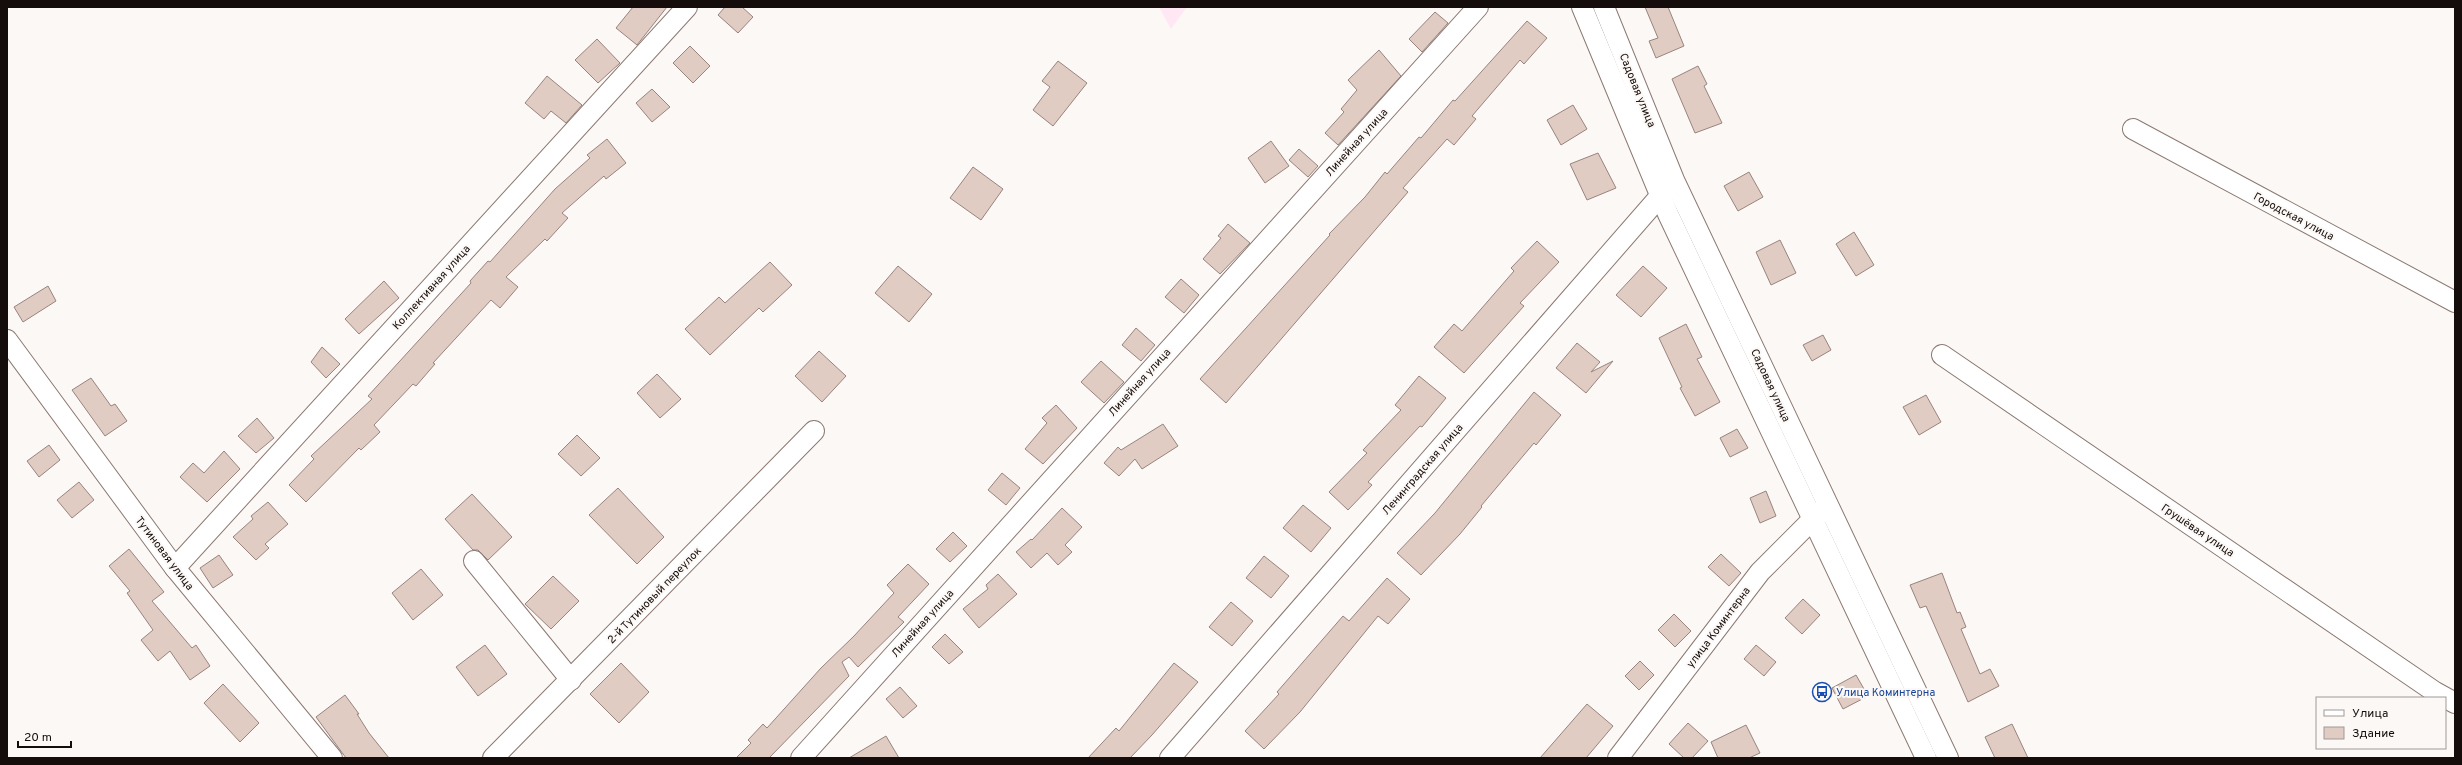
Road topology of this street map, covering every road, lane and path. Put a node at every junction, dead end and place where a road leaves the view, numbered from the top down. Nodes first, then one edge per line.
1 (687, 7) edge
2 (1478, 7) edge
3 (1582, 7) edge
4 (1604, 7) edge
5 (2133, 129) dead end
6 (1674, 180) junction
7 (1660, 196) junction
8 (2455, 302) edge
9 (7, 340) edge
10 (1942, 355) dead end
11 (814, 431) dead end
12 (1828, 503) junction
13 (1814, 520) junction
14 (474, 561) dead end
15 (175, 568) junction
16 (571, 680) junction
17 (2444, 697) edge
18 (2446, 698) edge
19 (2455, 703) edge
20 (323, 755) edge
21 (493, 758) edge
22 (801, 758) edge
23 (1170, 758) edge
24 (1618, 758) edge
25 (1926, 758) edge
26 (1948, 758) edge

1 - 15 street, Коллективная улица
2 - 22 street, Линейная улица
3 - 7 street, Садовая улица
4 - 6 street, Садовая улица
5 - 8 street, Городская улица
6 - 7 street, Ленинградская улица
6 - 12 street, Садовая улица
7 - 13 street, Садовая улица
7 - 23 street, Ленинградская улица
9 - 15 street, Тутиновая улица
10 - 17 street, Грушёвая улица
11 - 16 street, 2-й Тутиновый переулок
12 - 13 street, улица Коминтерна
12 - 26 street, Садовая улица
13 - 24 street, улица Коминтерна
13 - 25 street, Садовая улица
14 - 16 street
15 - 20 street, Тутиновая улица
16 - 21 street, 2-й Тутиновый переулок
18 - 19 street, Грушёвая улица

